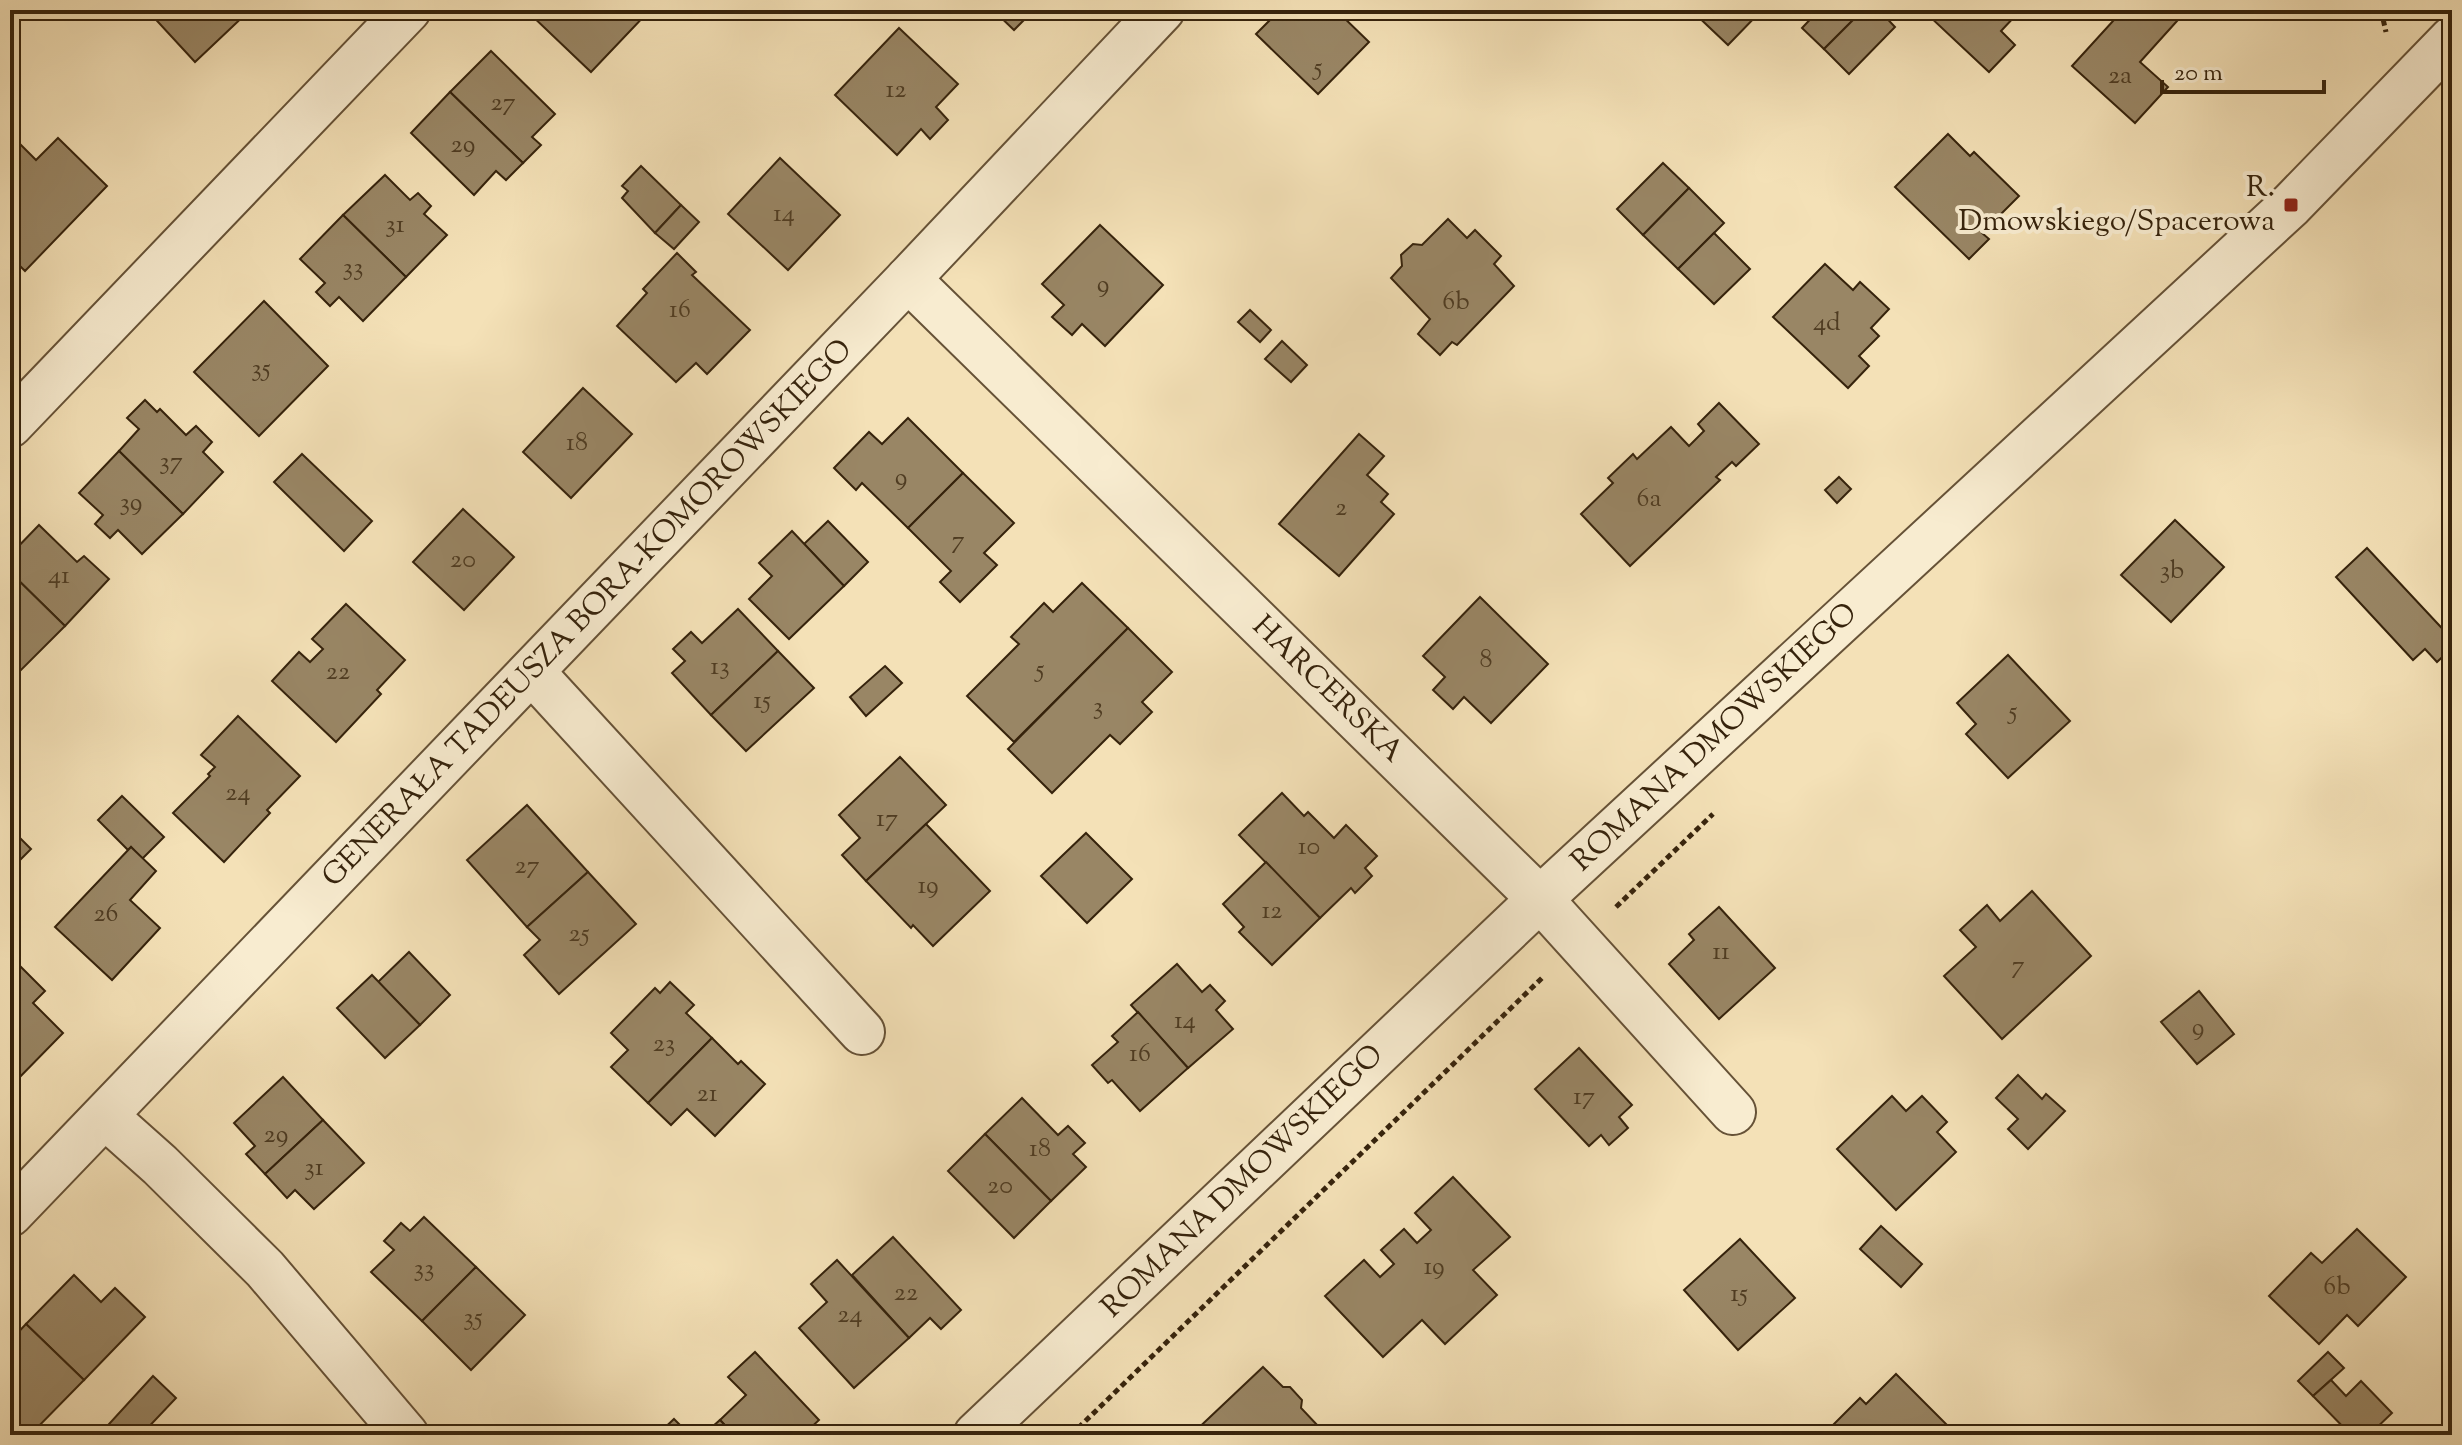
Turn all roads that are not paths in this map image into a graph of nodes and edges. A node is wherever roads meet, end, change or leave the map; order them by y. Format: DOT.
graph roads {
  1 [pos="408,10"];
  2 [pos="1162,10"];
  3 [pos="2452,39"];
  4 [pos="908,279"];
  5 [pos="10,425"];
  6 [pos="532,672"];
  7 [pos="1540,899"];
  8 [pos="862,1032"];
  9 [pos="1733,1112"];
  10 [pos="105,1116"];
  11 [pos="10,1214"];
  12 [pos="406,1435"];
  13 [pos="976,1435"];
  1 -- 5 [label="street"];
  2 -- 4 [label="street, GENERAŁA TADEUSZA BORA-KOMOROWSKIEGO"];
  3 -- 7 [label="street, ROMANA DMOWSKIEGO"];
  4 -- 6 [label="street, GENERAŁA TADEUSZA BORA-KOMOROWSKIEGO"];
  4 -- 7 [label="street, HARCERSKA"];
  6 -- 8 [label="street"];
  6 -- 10 [label="street, GENERAŁA TADEUSZA BORA-KOMOROWSKIEGO"];
  7 -- 9 [label="street, HARCERSKA"];
  7 -- 13 [label="street, ROMANA DMOWSKIEGO"];
  10 -- 11 [label="street, GENERAŁA TADEUSZA BORA-KOMOROWSKIEGO"];
  10 -- 12 [label="street"];
}
